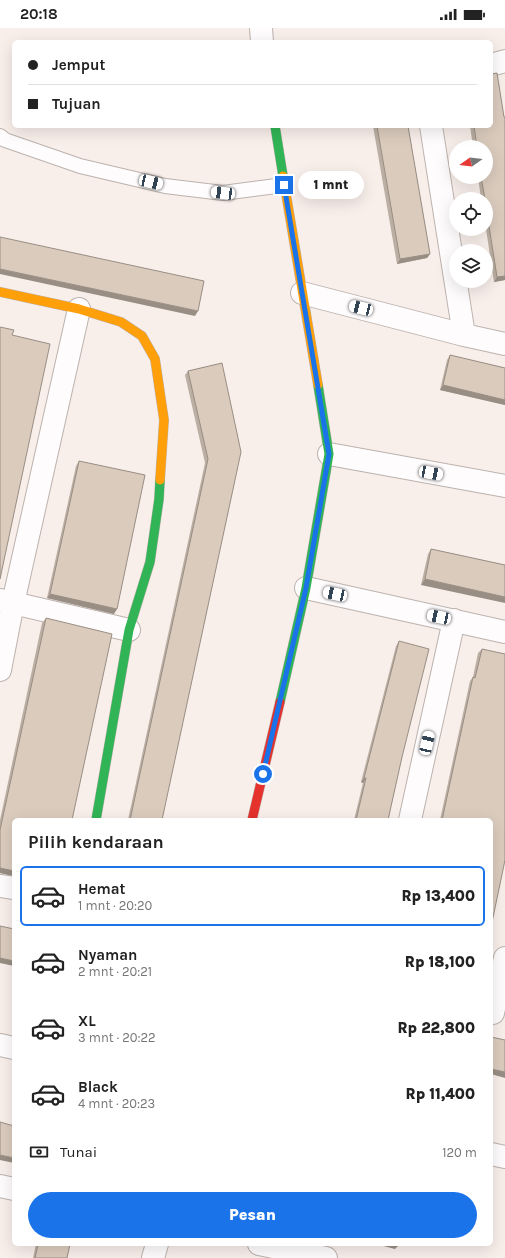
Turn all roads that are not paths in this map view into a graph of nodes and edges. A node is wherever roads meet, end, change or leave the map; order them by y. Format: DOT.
graph roads {
  1 [pos="261,28"];
  2 [pos="262,40"];
  3 [pos="505,61"];
  4 [pos="493,64"];
  5 [pos="275,128"];
  6 [pos="432,128"];
  7 [pos="0,136"];
  8 [pos="284,185"];
  9 [pos="0,292"];
  10 [pos="302,293"];
  11 [pos="79,309"];
  12 [pos="464,335"];
  13 [pos="505,344"];
  14 [pos="329,454"];
  15 [pos="505,486"];
  16 [pos="306,588"];
  17 [pos="7,602"];
  18 [pos="454,620"];
  19 [pos="129,630"];
  20 [pos="505,632"];
  21 [pos="0,670"];
  22 [pos="96,818"];
  23 [pos="252,818"];
  24 [pos="410,818"];
  25 [pos="0,886"];
  26 [pos="12,888"];
  27 [pos="505,958"];
  28 [pos="496,1014"];
  29 [pos="0,1045"];
  30 [pos="12,1048"];
  31 [pos="493,1154"];
  32 [pos="505,1157"];
  33 [pos="156,1246"];
  34 [pos="268,1246"];
  35 [pos="315,1257"];
  36 [pos="153,1258"];
  1 -- 2 [label="street"];
  3 -- 4 [label="street"];
  5 -- 8 [label="street"];
  6 -- 12 [label="street"];
  7 -- 8 [label="lane"];
  8 -- 10 [label="street"];
  9 -- 11 [label="street"];
  10 -- 12 [label="street"];
  10 -- 14 [label="street"];
  11 -- 17 [label="street"];
  11 -- 19 [label="street"];
  12 -- 13 [label="street"];
  14 -- 15 [label="street"];
  14 -- 16 [label="street"];
  16 -- 18 [label="street"];
  16 -- 23 [label="street"];
  17 -- 19 [label="street"];
  17 -- 21 [label="street"];
  18 -- 20 [label="street"];
  18 -- 24 [label="street"];
  19 -- 22 [label="street"];
  25 -- 26 [label="street"];
  27 -- 28 [label="street"];
  29 -- 30 [label="street"];
  31 -- 32 [label="street"];
  33 -- 36 [label="street"];
  34 -- 35 [label="street"];
}
